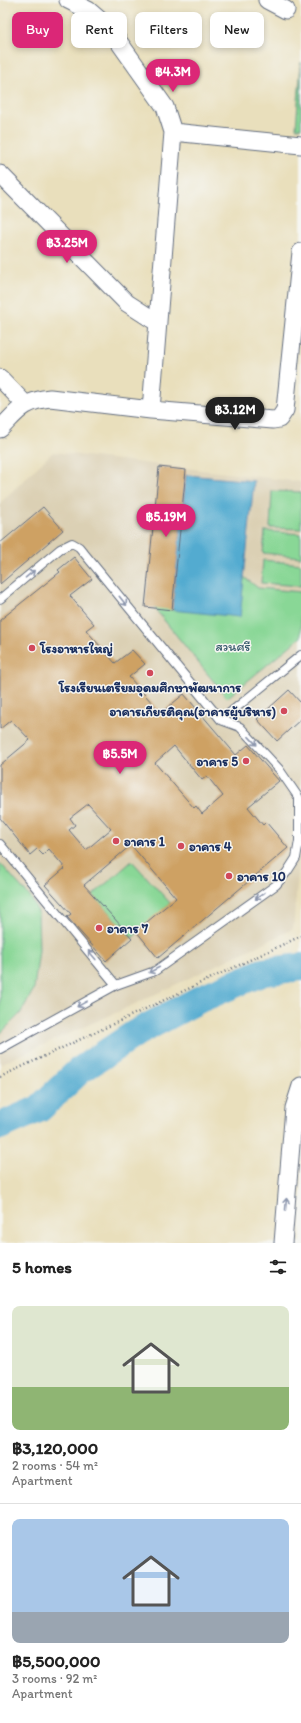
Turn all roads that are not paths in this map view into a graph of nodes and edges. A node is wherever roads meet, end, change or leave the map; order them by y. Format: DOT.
graph roads {
  1 [pos="68,0"];
  2 [pos="268,0"];
  3 [pos="286,10"];
  4 [pos="173,132"];
  5 [pos="301,145"];
  6 [pos="0,174"];
  7 [pos="301,252"];
  8 [pos="158,323"];
  9 [pos="0,378"];
  10 [pos="25,404"];
  11 [pos="151,410"];
  12 [pos="0,429"];
  13 [pos="0,599"];
  14 [pos="301,655"];
  15 [pos="221,720"];
  16 [pos="300,799"];
  17 [pos="0,844"];
  18 [pos="116,985"];
  19 [pos="0,1049"];
  20 [pos="301,1086"];
  21 [pos="298,1109"];
  22 [pos="283,1243"];
  1 -- 4 [label="street"];
  2 -- 3 [label="street"];
  4 -- 5 [label="street"];
  4 -- 8 [label="street"];
  6 -- 8 [label="street"];
  7 -- 11 [label="street"];
  8 -- 11 [label="street"];
  9 -- 10 [label="street"];
  10 -- 11 [label="street"];
  10 -- 12 [label="street"];
  13 -- 15 [label="lane, one-way"];
  14 -- 15 [label="lane"];
  15 -- 16 [label="lane, one-way"];
  16 -- 18 [label="lane, one-way"];
  18 -- 17 [label="lane, one-way"];
  18 -- 19 [label="lane, one-way"];
  20 -- 21 [label="street"];
  22 -- 21 [label="street, one-way"];
}
